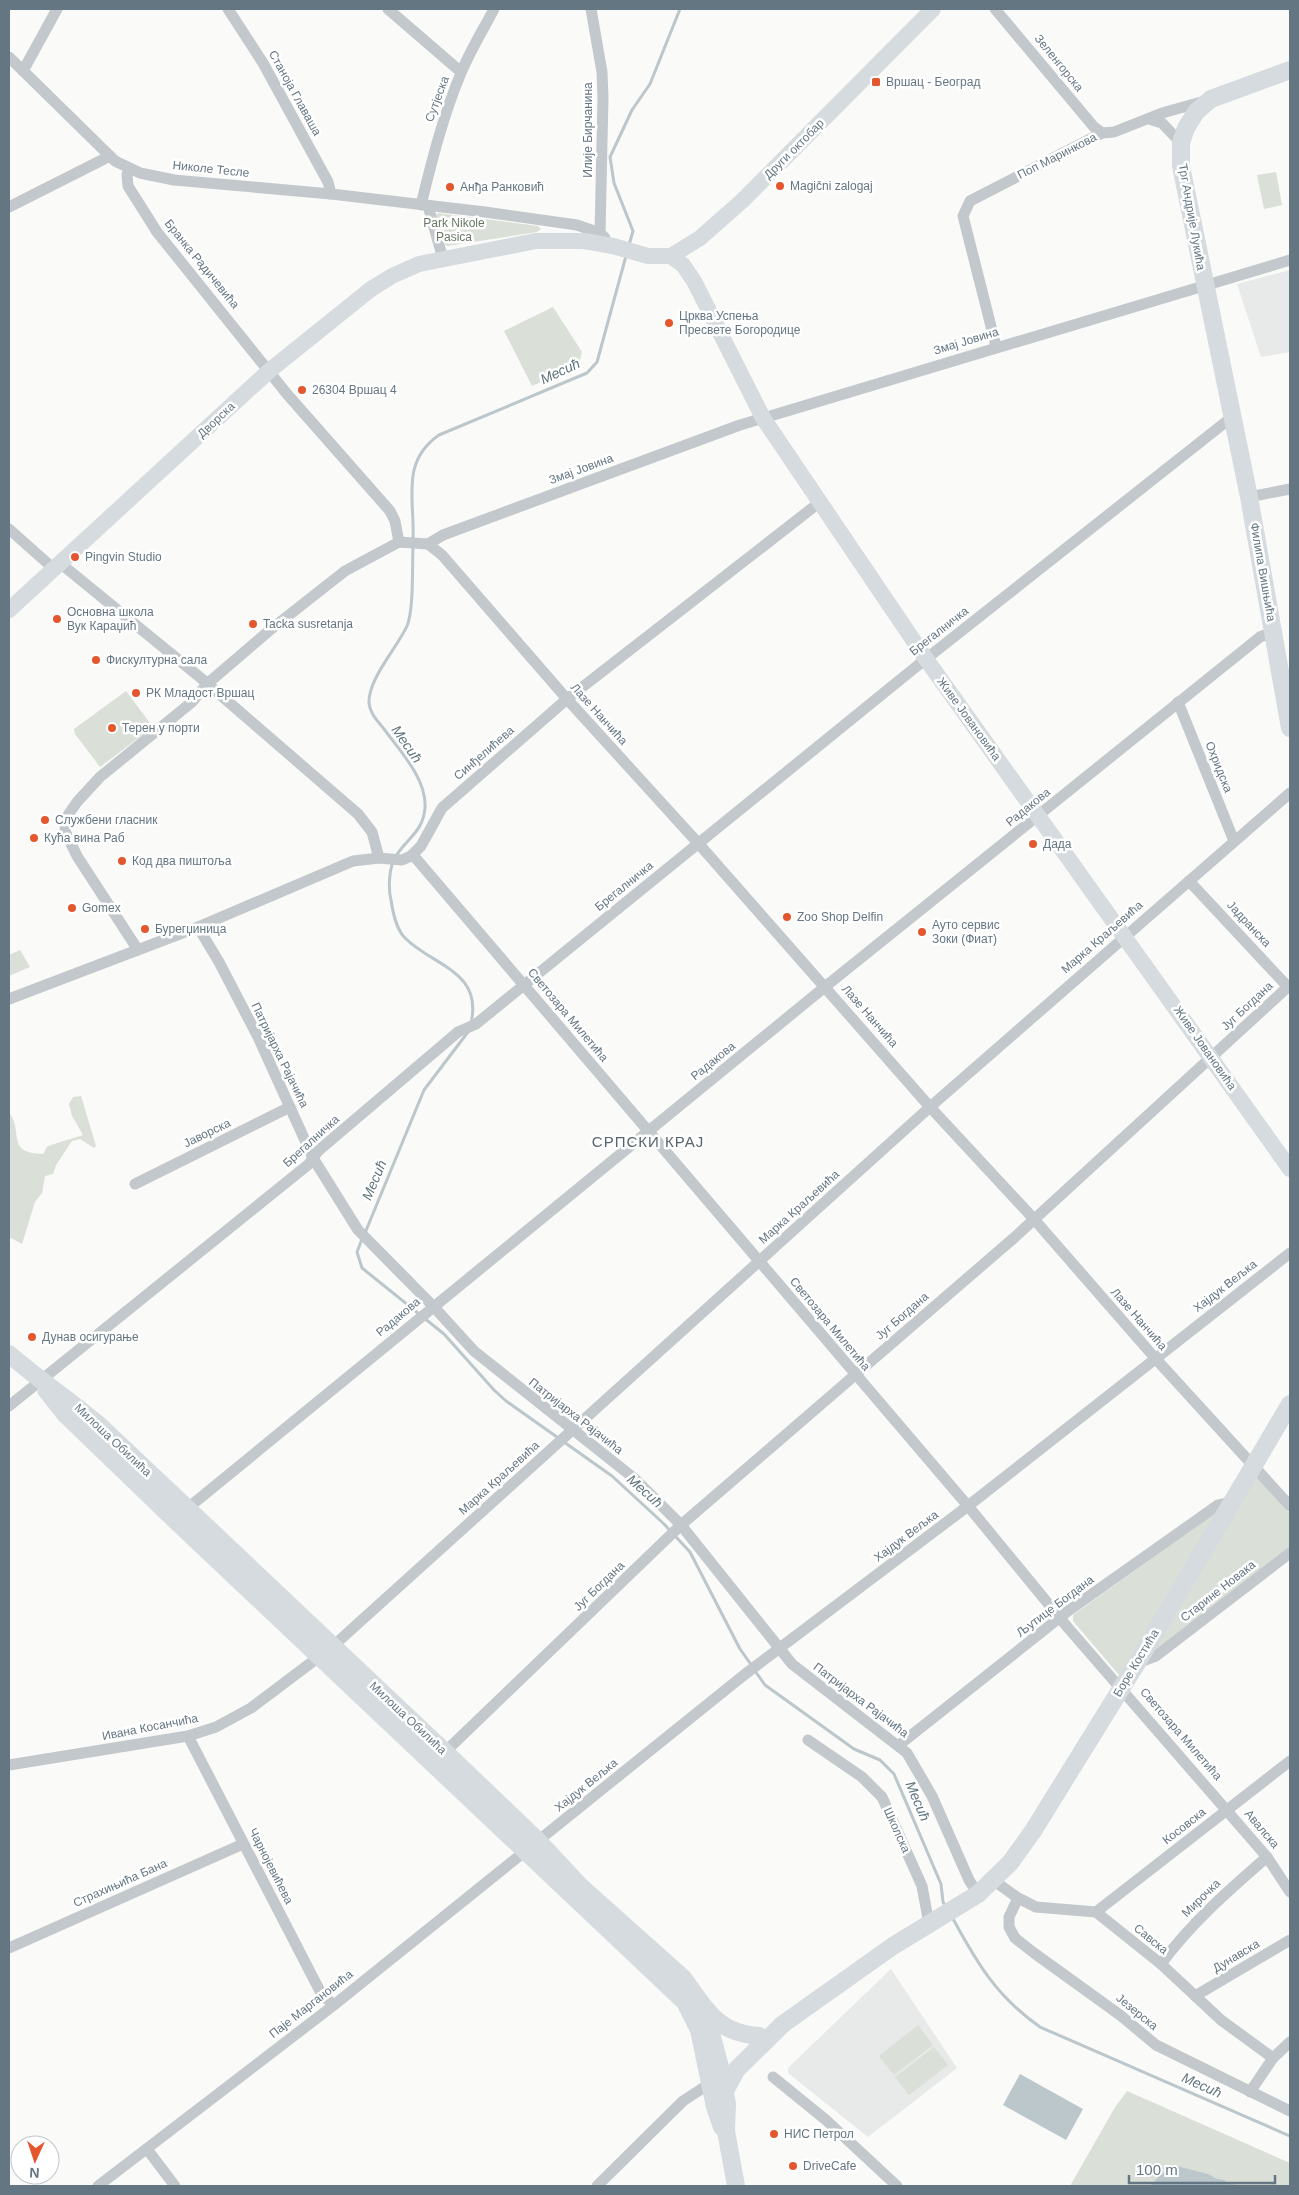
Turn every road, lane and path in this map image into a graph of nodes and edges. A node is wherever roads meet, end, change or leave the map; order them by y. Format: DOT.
graph roads {
  1 [pos="57,9"];
  2 [pos="228,9"];
  3 [pos="388,9"];
  4 [pos="494,9"];
  5 [pos="591,9"];
  6 [pos="933,9"];
  7 [pos="995,9"];
  8 [pos="9,56"];
  9 [pos="1290,70"];
  10 [pos="23,71"];
  11 [pos="461,72"];
  12 [pos="1211,99"];
  13 [pos="1150,118"];
  14 [pos="1102,133"];
  15 [pos="1182,143"];
  16 [pos="110,156"];
  17 [pos="128,168"];
  18 [pos="331,194"];
  19 [pos="424,205"];
  20 [pos="9,206"];
  21 [pos="545,220"];
  22 [pos="600,233"];
  23 [pos="557,240"];
  24 [pos="617,247"];
  25 [pos="671,256"];
  26 [pos="443,259"];
  27 [pos="1290,260"];
  28 [pos="1204,286"];
  29 [pos="996,346"];
  30 [pos="269,371"];
  31 [pos="1232,416"];
  32 [pos="763,418"];
  33 [pos="1290,489"];
  34 [pos="1249,497"];
  35 [pos="820,502"];
  36 [pos="9,529"];
  37 [pos="402,542"];
  38 [pos="425,543"];
  39 [pos="57,566"];
  40 [pos="9,610"];
  41 [pos="1273,632"];
  42 [pos="926,659"];
  43 [pos="207,684"];
  44 [pos="567,699"];
  45 [pos="1178,702"];
  46 [pos="1290,728"];
  47 [pos="1290,793"];
  48 [pos="1039,816"];
  49 [pos="1234,841"];
  50 [pos="698,843"];
  51 [pos="407,857"];
  52 [pos="382,858"];
  53 [pos="1189,881"];
  54 [pos="198,927"];
  55 [pos="1125,935"];
  56 [pos="138,950"];
  57 [pos="525,985"];
  58 [pos="826,986"];
  59 [pos="1289,986"];
  60 [pos="9,999"];
  61 [pos="1212,1058"];
  62 [pos="290,1107"];
  63 [pos="930,1107"];
  64 [pos="649,1132"];
  65 [pos="313,1158"];
  66 [pos="1290,1169"];
  67 [pos="135,1184"];
  68 [pos="1034,1218"];
  69 [pos="1290,1253"];
  70 [pos="760,1262"];
  71 [pos="429,1309"];
  72 [pos="9,1354"];
  73 [pos="1155,1358"];
  74 [pos="855,1375"];
  75 [pos="40,1381"];
  76 [pos="1290,1404"];
  77 [pos="9,1406"];
  78 [pos="568,1433"];
  79 [pos="1254,1466"];
  80 [pos="1234,1501"];
  81 [pos="968,1506"];
  82 [pos="1290,1506"];
  83 [pos="181,1514"];
  84 [pos="679,1527"];
  85 [pos="1290,1553"];
  86 [pos="1060,1618"];
  87 [pos="778,1650"];
  88 [pos="326,1652"];
  89 [pos="1137,1663"];
  90 [pos="1122,1687"];
  91 [pos="188,1736"];
  92 [pos="808,1740"];
  93 [pos="899,1746"];
  94 [pos="445,1752"];
  95 [pos="1290,1761"];
  96 [pos="9,1765"];
  97 [pos="1227,1810"];
  98 [pos="243,1844"];
  99 [pos="532,1846"];
  100 [pos="1268,1857"];
  101 [pos="993,1880"];
  102 [pos="1290,1892"];
  103 [pos="978,1894"];
  104 [pos="1018,1898"];
  105 [pos="1096,1912"];
  106 [pos="933,1921"];
  107 [pos="1290,1940"];
  108 [pos="9,1948"];
  109 [pos="1160,1964"];
  110 [pos="1195,1996"];
  111 [pos="334,2005"];
  112 [pos="704,2007"];
  113 [pos="783,2024"];
  114 [pos="759,2036"];
  115 [pos="1290,2042"];
  116 [pos="1274,2058"];
  117 [pos="774,2076"];
  118 [pos="719,2079"];
  119 [pos="1250,2092"];
  120 [pos="1290,2111"];
  121 [pos="148,2149"];
  122 [pos="98,2186"];
  123 [pos="175,2186"];
  124 [pos="597,2186"];
  125 [pos="736,2186"];
  126 [pos="897,2186"];
  1 -- 10 [label="street"];
  2 -- 18 [label="street, Станоја Главаша"];
  3 -- 11 [label="street"];
  4 -- 11 [label="street, Сутјеска"];
  5 -- 22 [label="street, Илије Бирчанина"];
  6 -- 25 [label="main road, Други октобар"];
  7 -- 14 [label="street, Зеленгорска"];
  8 -- 10 [label="street"];
  9 -- 12 [label="main road, Поп Маринкова"];
  10 -- 16 [label="street"];
  11 -- 19 [label="street, Сутјеска"];
  12 -- 13 [label="street, Поп Маринкова"];
  12 -- 15 [label="main road, Трг Андрије Лукића"];
  13 -- 14 [label="street, Поп Маринкова"];
  13 -- 15 [label="street"];
  14 -- 29 [label="street, Поп Маринкова"];
  15 -- 28 [label="main road, Трг Андрије Лукића"];
  16 -- 17 [label="street, Николе Тесле"];
  16 -- 20 [label="street"];
  17 -- 18 [label="street, Николе Тесле"];
  17 -- 30 [label="street, Бранка Радичевића"];
  18 -- 19 [label="street, Николе Тесле"];
  19 -- 21 [label="street, Николе Тесле"];
  19 -- 26 [label="street"];
  21 -- 22 [label="street, Николе Тесле"];
  21 -- 23 [label="street"];
  22 -- 24 [label="street"];
  23 -- 24 [label="main road, Дворска"];
  23 -- 26 [label="main road, Дворска"];
  24 -- 25 [label="main road, Дворска"];
  25 -- 32 [label="main road, Живе Јовановића"];
  26 -- 30 [label="main road, Дворска"];
  27 -- 28 [label="street, Трг Андрије Лукића"];
  28 -- 29 [label="street, Змај Јовина"];
  28 -- 31 [label="main road, Трг Андрије Лукића"];
  29 -- 32 [label="street, Змај Јовина"];
  30 -- 37 [label="street"];
  30 -- 39 [label="main road, Дворска"];
  31 -- 34 [label="main road, Филипа Вишњића"];
  31 -- 42 [label="street, Брегалничка"];
  32 -- 35 [label="main road, Живе Јовановића"];
  32 -- 38 [label="street, Змај Јовина"];
  33 -- 34 [label="street"];
  34 -- 41 [label="main road, Филипа Вишњића"];
  35 -- 42 [label="main road, Живе Јовановића"];
  35 -- 44 [label="street, Синђелићева"];
  36 -- 39 [label="street"];
  37 -- 38 [label="street, Змај Јовина"];
  37 -- 43 [label="street, Змај Јовина"];
  38 -- 44 [label="street, Лазе Нанчића"];
  39 -- 40 [label="main road, Дворска"];
  39 -- 43 [label="street"];
  41 -- 45 [label="street, Радакова"];
  41 -- 46 [label="main road, Филипа Вишњића"];
  42 -- 48 [label="main road, Живе Јовановића"];
  42 -- 50 [label="street, Брегалничка"];
  43 -- 52 [label="street"];
  43 -- 56 [label="street, Змај Јовина"];
  44 -- 50 [label="street, Лазе Нанчића"];
  44 -- 51 [label="street, Синђелићева"];
  45 -- 48 [label="street, Радакова"];
  45 -- 49 [label="street, Охридска"];
  47 -- 49 [label="street, Марка Краљевића"];
  48 -- 55 [label="main road, Живе Јовановића"];
  48 -- 58 [label="street, Радакова"];
  49 -- 53 [label="street, Марка Краљевића"];
  50 -- 57 [label="street, Брегалничка"];
  50 -- 58 [label="street, Лазе Нанчића"];
  51 -- 52 [label="street"];
  51 -- 57 [label="street, Светозара Милетића"];
  52 -- 54 [label="street"];
  53 -- 55 [label="street, Марка Краљевића"];
  53 -- 59 [label="street, Јадранска"];
  54 -- 56 [label="street"];
  54 -- 62 [label="street, Патријарха Рајачића"];
  55 -- 61 [label="main road, Живе Јовановића"];
  55 -- 63 [label="street, Марка Краљевића"];
  56 -- 60 [label="street"];
  57 -- 64 [label="street, Светозара Милетића"];
  57 -- 65 [label="street, Брегалничка"];
  58 -- 63 [label="street, Лазе Нанчића"];
  58 -- 64 [label="street, Радакова"];
  59 -- 61 [label="street, Југ Богдана"];
  61 -- 66 [label="main road, Живе Јовановића"];
  61 -- 68 [label="street, Југ Богдана"];
  62 -- 65 [label="street, Патријарха Рајачића"];
  62 -- 67 [label="street, Јаворска"];
  63 -- 68 [label="street, Лазе Нанчића"];
  63 -- 70 [label="street, Марка Краљевића"];
  64 -- 70 [label="street, Светозара Милетића"];
  64 -- 71 [label="street, Радакова"];
  65 -- 71 [label="street, Патријарха Рајачића"];
  65 -- 75 [label="street, Брегалничка"];
  68 -- 73 [label="street, Лазе Нанчића"];
  68 -- 74 [label="street, Југ Богдана"];
  69 -- 73 [label="street, Хајдук Вељка"];
  70 -- 74 [label="street, Светозара Милетића"];
  70 -- 78 [label="street, Марка Краљевића"];
  71 -- 78 [label="street, Патријарха Рајачића"];
  71 -- 83 [label="street, Радакова"];
  72 -- 75 [label="main road, Милоша Обилића"];
  73 -- 79 [label="street, Лазе Нанчића"];
  73 -- 81 [label="street, Хајдук Вељка"];
  74 -- 81 [label="street, Светозара Милетића"];
  74 -- 84 [label="street, Југ Богдана"];
  75 -- 77 [label="street, Брегалничка"];
  75 -- 83 [label="main road, Милоша Обилића"];
  76 -- 79 [label="main road, Боре Костића"];
  78 -- 84 [label="street, Патријарха Рајачића"];
  78 -- 88 [label="street, Марка Краљевића"];
  79 -- 80 [label="main road, Боре Костића"];
  79 -- 82 [label="street, Лазе Нанчића"];
  80 -- 86 [label="street, Љутице Богдана"];
  80 -- 89 [label="main road, Боре Костића"];
  81 -- 86 [label="street, Светозара Милетића"];
  81 -- 87 [label="street, Хајдук Вељка"];
  83 -- 88 [label="main road, Милоша Обилића"];
  84 -- 87 [label="street, Патријарха Рајачића"];
  84 -- 94 [label="street, Југ Богдана"];
  85 -- 89 [label="street, Старине Новака"];
  86 -- 90 [label="street, Светозара Милетића"];
  86 -- 93 [label="street, Љутице Богдана"];
  87 -- 93 [label="street, Патријарха Рајачића"];
  87 -- 99 [label="street, Хајдук Вељка"];
  88 -- 91 [label="street, Ивана Косанчића"];
  88 -- 94 [label="main road, Милоша Обилића"];
  88 -- 99 [label="main road, Милоша Обилића"];
  89 -- 90 [label="main road, Боре Костића"];
  90 -- 97 [label="street, Светозара Милетића"];
  90 -- 101 [label="main road, Боре Костића"];
  91 -- 96 [label="street, Ивана Косанчића"];
  91 -- 98 [label="street, Чарнојевићева"];
  92 -- 106 [label="street, Школска"];
  93 -- 103 [label="street, Патријарха Рајачића"];
  94 -- 99 [label="main road, Милоша Обилића"];
  95 -- 97 [label="street, Косовска"];
  97 -- 100 [label="street, Авалска"];
  97 -- 105 [label="street, Косовска"];
  98 -- 108 [label="street, Страхињића Бана"];
  98 -- 111 [label="street, Чарнојевићева"];
  99 -- 111 [label="street, Паје Маргановића"];
  99 -- 112 [label="main road, Милоша Обилића"];
  99 -- 118 [label="main road, Милоша Обилића"];
  100 -- 102 [label="street, Авалска"];
  100 -- 109 [label="street, Мирочка"];
  101 -- 103 [label="main road, Боре Костића"];
  101 -- 104 [label="street"];
  103 -- 106 [label="main road, Боре Костића"];
  104 -- 105 [label="street"];
  104 -- 119 [label="street, Језерска"];
  105 -- 109 [label="street, Савска"];
  106 -- 113 [label="main road"];
  107 -- 110 [label="street, Дунавска"];
  109 -- 110 [label="street, Савска"];
  110 -- 116 [label="street, Савска"];
  111 -- 121 [label="street, Паје Маргановића"];
  112 -- 114 [label="main road"];
  112 -- 118 [label="main road, Милоша Обилића"];
  113 -- 114 [label="main road"];
  113 -- 118 [label="main road"];
  114 -- 118 [label="main road"];
  115 -- 116 [label="street"];
  116 -- 119 [label="street"];
  117 -- 126 [label="street"];
  118 -- 124 [label="street"];
  118 -- 125 [label="main road"];
  119 -- 120 [label="street, Језерска"];
  121 -- 122 [label="street, Паје Маргановића"];
  121 -- 123 [label="street"];
}
